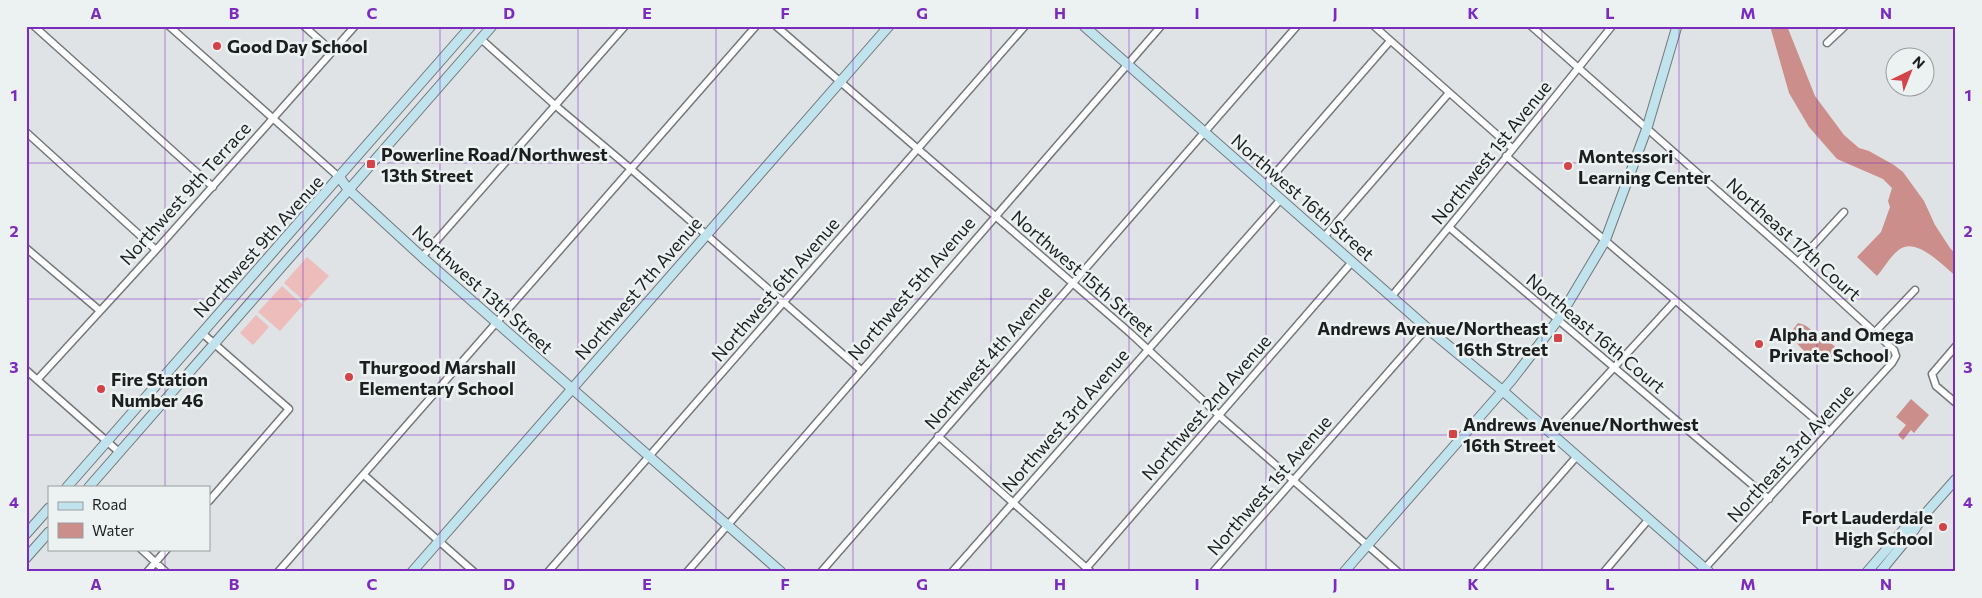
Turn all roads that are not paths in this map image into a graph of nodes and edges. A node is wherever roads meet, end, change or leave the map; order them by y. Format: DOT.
graph roads {
  1 [pos="34,26"];
  2 [pos="169,26"];
  3 [pos="304,26"];
  4 [pos="355,26"];
  5 [pos="471,26"];
  6 [pos="492,26"];
  7 [pos="624,26"];
  8 [pos="756,26"];
  9 [pos="776,26"];
  10 [pos="889,26"];
  11 [pos="1025,26"];
  12 [pos="1084,26"];
  13 [pos="1161,26"];
  14 [pos="1297,26"];
  15 [pos="1374,26"];
  16 [pos="1531,26"];
  17 [pos="1612,26"];
  18 [pos="1677,26"];
  19 [pos="1845,26"];
  20 [pos="481,39"];
  21 [pos="1390,40"];
  22 [pos="1827,43"];
  23 [pos="332,52"];
  24 [pos="1126,65"];
  25 [pos="1578,68"];
  26 [pos="841,82"];
  27 [pos="1449,93"];
  28 [pos="556,106"];
  29 [pos="272,118"];
  30 [pos="1647,128"];
  31 [pos="26,132"];
  32 [pos="1205,132"];
  33 [pos="1512,148"];
  34 [pos="917,150"];
  35 [pos="1506,156"];
  36 [pos="631,169"];
  37 [pos="340,178"];
  38 [pos="1265,185"];
  39 [pos="213,187"];
  40 [pos="348,189"];
  41 [pos="1281,199"];
  42 [pos="1844,212"];
  43 [pos="994,216"];
  44 [pos="1450,228"];
  45 [pos="707,235"];
  46 [pos="1324,237"];
  47 [pos="1605,241"];
  48 [pos="26,248"];
  49 [pos="156,250"];
  50 [pos="422,257"];
  51 [pos="1352,262"];
  52 [pos="1798,262"];
  53 [pos="1073,284"];
  54 [pos="1915,290"];
  55 [pos="1392,296"];
  56 [pos="1675,301"];
  57 [pos="783,302"];
  58 [pos="99,310"];
  59 [pos="1558,320"];
  60 [pos="496,323"];
  61 [pos="1427,328"];
  62 [pos="1876,332"];
  63 [pos="202,333"];
  64 [pos="214,343"];
  65 [pos="1956,346"];
  66 [pos="1147,349"];
  67 [pos="1896,356"];
  68 [pos="1614,367"];
  69 [pos="26,370"];
  70 [pos="861,370"];
  71 [pos="37,380"];
  72 [pos="572,389"];
  73 [pos="1503,391"];
  74 [pos="1956,403"];
  75 [pos="1220,415"];
  76 [pos="1830,432"];
  77 [pos="1553,434"];
  78 [pos="938,436"];
  79 [pos="107,441"];
  80 [pos="119,452"];
  81 [pos="1577,456"];
  82 [pos="649,457"];
  83 [pos="364,474"];
  84 [pos="1956,479"];
  85 [pos="1293,480"];
  86 [pos="68,486"];
  87 [pos="90,486"];
  88 [pos="210,500"];
  89 [pos="1769,500"];
  90 [pos="1012,502"];
  91 [pos="48,509"];
  92 [pos="1925,514"];
  93 [pos="1648,520"];
  94 [pos="727,526"];
  95 [pos="48,533"];
  96 [pos="26,534"];
  97 [pos="438,541"];
  98 [pos="1367,545"];
  99 [pos="142,550"];
  100 [pos="166,550"];
  101 [pos="26,558"];
  102 [pos="156,562"];
  103 [pos="1087,570"];
  104 [pos="1707,570"];
  105 [pos="147,572"];
  106 [pos="166,572"];
  107 [pos="278,572"];
  108 [pos="412,572"];
  109 [pos="474,572"];
  110 [pos="548,572"];
  111 [pos="687,572"];
  112 [pos="781,572"];
  113 [pos="821,572"];
  114 [pos="952,572"];
  115 [pos="1214,572"];
  116 [pos="1344,572"];
  117 [pos="1398,572"];
  118 [pos="1476,572"];
  119 [pos="1604,572"];
  120 [pos="1867,572"];
  121 [pos="1880,572"];
  1 -- 39 [label="street"];
  2 -- 29 [label="street, Northwest 13th Street"];
  3 -- 23 [label="street"];
  4 -- 23 [label="street, Northwest 9th Terrace"];
  5 -- 37 [label="main road, Northwest 9th Avenue"];
  6 -- 20 [label="main road, Northwest 9th Avenue"];
  7 -- 28 [label="street"];
  8 -- 36 [label="street"];
  9 -- 26 [label="street, Northwest 15th Street"];
  10 -- 26 [label="main road, Northwest 7th Avenue"];
  11 -- 34 [label="street, Northwest 6th Avenue"];
  12 -- 24 [label="main road, Northwest 16th Street"];
  13 -- 24 [label="street, Northwest 5th Avenue"];
  14 -- 32 [label="street, Northwest 4th Avenue"];
  15 -- 21 [label="street"];
  16 -- 25 [label="street, Northeast 17th Court"];
  17 -- 25 [label="street, Northwest 1st Avenue"];
  18 -- 30 [label="main road"];
  19 -- 22 [label="street"];
  20 -- 28 [label="street"];
  20 -- 40 [label="main road, Northwest 9th Avenue"];
  21 -- 27 [label="street"];
  21 -- 38 [label="street"];
  23 -- 29 [label="street, Northwest 9th Terrace"];
  24 -- 32 [label="main road, Northwest 16th Street"];
  24 -- 43 [label="street, Northwest 5th Avenue"];
  25 -- 30 [label="street, Northeast 17th Court"];
  25 -- 33 [label="street, Northwest 1st Avenue"];
  26 -- 34 [label="street, Northwest 15th Street"];
  26 -- 45 [label="main road, Northwest 7th Avenue"];
  27 -- 33 [label="street"];
  27 -- 46 [label="street"];
  28 -- 36 [label="street"];
  28 -- 50 [label="street"];
  29 -- 37 [label="street, Northwest 13th Street"];
  29 -- 39 [label="street, Northwest 9th Terrace"];
  30 -- 47 [label="main road"];
  30 -- 52 [label="street, Northeast 17th Court"];
  31 -- 49 [label="street"];
  32 -- 38 [label="main road, Northwest 16th Street"];
  32 -- 53 [label="street, Northwest 4th Avenue"];
  33 -- 35 [label="street, Northwest 1st Avenue"];
  34 -- 43 [label="street, Northwest 15th Street"];
  34 -- 57 [label="street, Northwest 6th Avenue"];
  35 -- 44 [label="street, Northwest 1st Avenue"];
  35 -- 47 [label="street"];
  36 -- 45 [label="street"];
  36 -- 60 [label="street"];
  37 -- 40 [label="main road, Northwest 13th Street"];
  37 -- 63 [label="main road, Northwest 9th Avenue"];
  38 -- 41 [label="main road, Northwest 16th Street"];
  39 -- 49 [label="street, Northwest 9th Terrace"];
  40 -- 50 [label="main road, Northwest 13th Street"];
  40 -- 64 [label="main road, Northwest 9th Avenue"];
  41 -- 46 [label="main road, Northwest 16th Street"];
  41 -- 66 [label="street, Northwest 3rd Avenue"];
  42 -- 52 [label="street"];
  43 -- 53 [label="street, Northwest 15th Street"];
  43 -- 70 [label="street, Northwest 5th Avenue"];
  44 -- 55 [label="street, Northwest 1st Avenue"];
  44 -- 59 [label="street, Northeast 16th Court"];
  45 -- 57 [label="street"];
  45 -- 72 [label="main road, Northwest 7th Avenue"];
  46 -- 51 [label="main road, Northwest 16th Street"];
  47 -- 56 [label="street"];
  47 -- 59 [label="main road"];
  48 -- 58 [label="street"];
  49 -- 58 [label="street, Northwest 9th Terrace"];
  50 -- 60 [label="main road, Northwest 13th Street"];
  51 -- 55 [label="main road, Northwest 16th Street"];
  51 -- 75 [label="street, Northwest 2nd Avenue"];
  52 -- 62 [label="street, Northeast 17th Court"];
  53 -- 66 [label="street, Northwest 15th Street"];
  53 -- 78 [label="street, Northwest 4th Avenue"];
  54 -- 62 [label="street"];
  55 -- 61 [label="main road, Northwest 16th Street"];
  56 -- 68 [label="street"];
  56 -- 76 [label="street"];
  57 -- 70 [label="street"];
  57 -- 82 [label="street, Northwest 6th Avenue"];
  58 -- 71 [label="street, Northwest 9th Terrace"];
  59 -- 68 [label="street, Northeast 16th Court"];
  59 -- 73 [label="main road"];
  60 -- 72 [label="main road, Northwest 13th Street"];
  60 -- 83 [label="street"];
  61 -- 73 [label="main road, Northwest 16th Street"];
  61 -- 85 [label="street, Northwest 1st Avenue"];
  62 -- 67 [label="street, Northeast 17th Court"];
  63 -- 64 [label="street"];
  63 -- 79 [label="main road, Northwest 9th Avenue"];
  64 -- 80 [label="main road, Northwest 9th Avenue"];
  64 -- 88 [label="street"];
  65 -- 74 [label="street"];
  66 -- 75 [label="street, Northwest 15th Street"];
  66 -- 90 [label="street, Northwest 3rd Avenue"];
  67 -- 76 [label="street, Northeast 3rd Avenue"];
  68 -- 77 [label="street"];
  68 -- 89 [label="street, Northeast 16th Court"];
  69 -- 71 [label="street"];
  70 -- 94 [label="street, Northwest 5th Avenue"];
  71 -- 79 [label="street"];
  72 -- 82 [label="main road, Northwest 13th Street"];
  72 -- 97 [label="main road, Northwest 7th Avenue"];
  73 -- 77 [label="main road, Northwest 16th Street"];
  73 -- 98 [label="main road"];
  75 -- 85 [label="street, Northwest 15th Street"];
  75 -- 103 [label="street, Northwest 2nd Avenue"];
  76 -- 89 [label="street, Northeast 3rd Avenue"];
  77 -- 81 [label="main road, Northwest 16th Street"];
  78 -- 90 [label="street"];
  78 -- 113 [label="street, Northwest 4th Avenue"];
  79 -- 80 [label="street"];
  79 -- 86 [label="main road, Northwest 9th Avenue"];
  80 -- 87 [label="main road, Northwest 9th Avenue"];
  81 -- 93 [label="main road, Northwest 16th Street"];
  81 -- 118 [label="street"];
  82 -- 94 [label="main road, Northwest 13th Street"];
  82 -- 110 [label="street, Northwest 6th Avenue"];
  83 -- 97 [label="street"];
  83 -- 107 [label="street"];
  84 -- 92 [label="main road"];
  85 -- 98 [label="street, Northwest 15th Street"];
  85 -- 115 [label="street, Northwest 1st Avenue"];
  89 -- 104 [label="street, Northeast 3rd Avenue"];
  90 -- 103 [label="street"];
  90 -- 114 [label="street, Northwest 3rd Avenue"];
  91 -- 96 [label="main road"];
  92 -- 120 [label="main road"];
  92 -- 121 [label="main road"];
  93 -- 104 [label="main road, Northwest 16th Street"];
  93 -- 119 [label="street"];
  94 -- 111 [label="street, Northwest 5th Avenue"];
  94 -- 112 [label="main road, Northwest 13th Street"];
  95 -- 101 [label="main road"];
  97 -- 108 [label="main road, Northwest 7th Avenue"];
  97 -- 109 [label="street"];
  98 -- 116 [label="main road"];
  98 -- 117 [label="street, Northwest 15th Street"];
  99 -- 102 [label="street"];
  100 -- 102 [label="street"];
  102 -- 105 [label="street"];
  102 -- 106 [label="street"];
}
